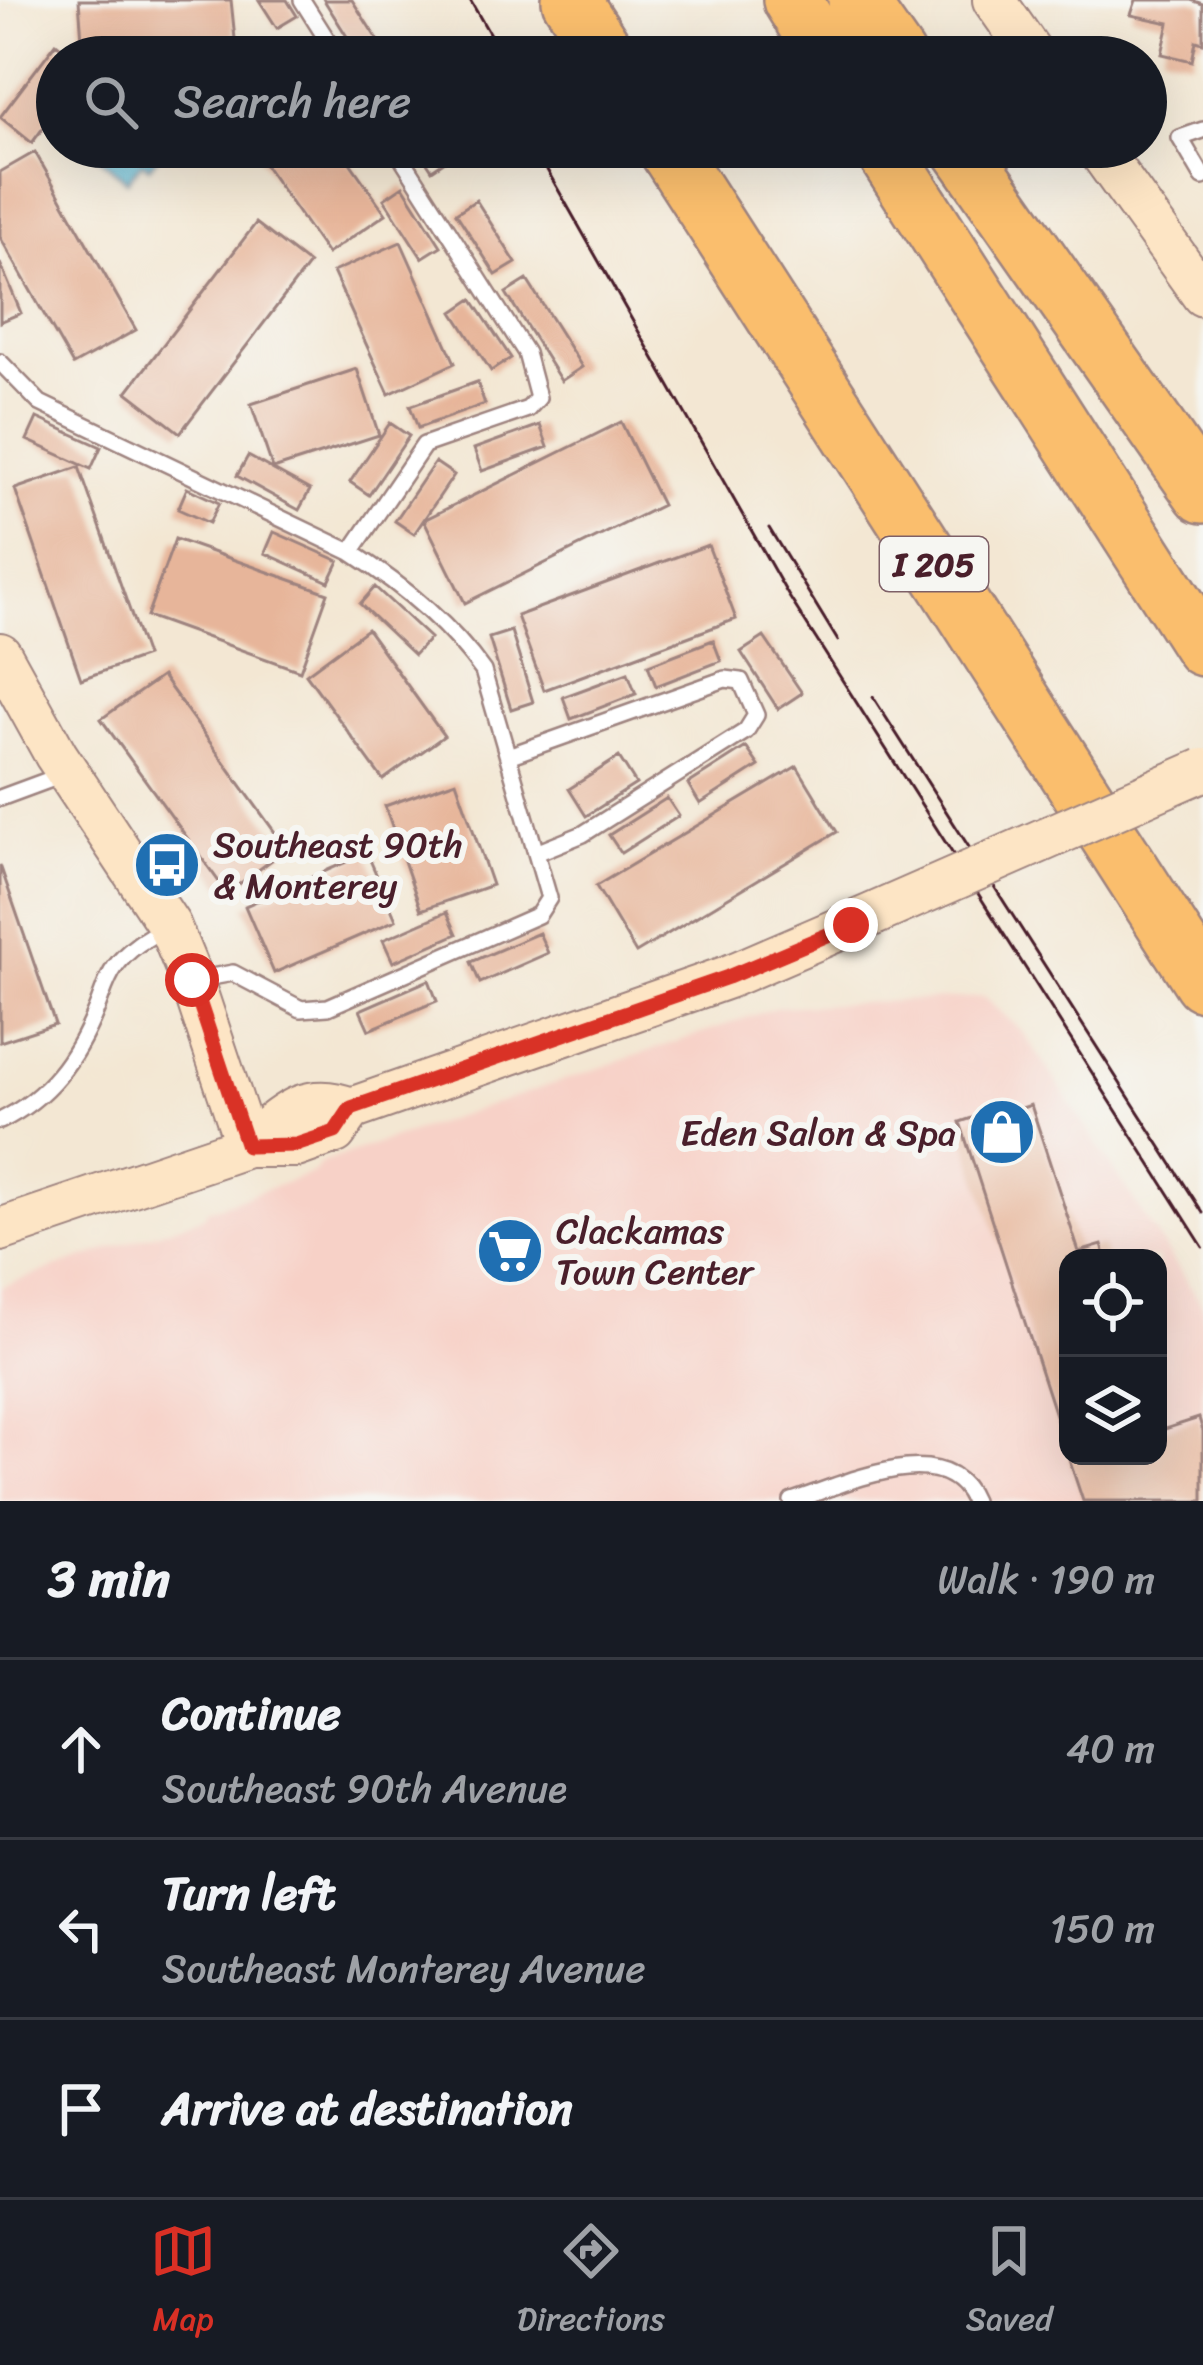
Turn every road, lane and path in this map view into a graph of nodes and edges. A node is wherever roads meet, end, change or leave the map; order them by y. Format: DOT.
graph roads {
  1 [pos="302,0"];
  2 [pos="571,0"];
  3 [pos="792,0"];
  4 [pos="857,0"];
  5 [pos="994,0"];
  6 [pos="325,36"];
  7 [pos="594,36"];
  8 [pos="814,36"];
  9 [pos="882,36"];
  10 [pos="1019,36"];
  11 [pos="1203,130"];
  12 [pos="408,168"];
  13 [pos="680,168"];
  14 [pos="895,168"];
  15 [pos="975,168"];
  16 [pos="1111,168"];
  17 [pos="1203,178"];
  18 [pos="1203,295"];
  19 [pos="0,362"];
  20 [pos="1203,494"];
  21 [pos="351,552"];
  22 [pos="1203,647"];
  23 [pos="0,654"];
  24 [pos="508,756"];
  25 [pos="1203,770"];
  26 [pos="67,773"];
  27 [pos="0,798"];
  28 [pos="536,853"];
  29 [pos="169,926"];
  30 [pos="192,980"];
  31 [pos="1203,982"];
  32 [pos="0,1121"];
  33 [pos="247,1146"];
  34 [pos="0,1229"];
  35 [pos="792,1501"];
  36 [pos="973,1501"];
  1 -- 6 [label="lane"];
  2 -- 7 [label="highway"];
  3 -- 8 [label="highway"];
  4 -- 9 [label="highway"];
  5 -- 10 [label="main road"];
  11 -- 17 [label="lane"];
  12 -- 21 [label="lane"];
  13 -- 31 [label="highway, I 205"];
  14 -- 22 [label="highway"];
  15 -- 20 [label="highway"];
  16 -- 18 [label="main road"];
  19 -- 21 [label="lane"];
  21 -- 24 [label="lane"];
  23 -- 26 [label="main road"];
  24 -- 28 [label="lane"];
  24 -- 28 [label="lane"];
  25 -- 33 [label="main road, bridge"];
  26 -- 27 [label="lane"];
  26 -- 29 [label="main road"];
  28 -- 30 [label="lane"];
  29 -- 30 [label="main road"];
  29 -- 32 [label="lane"];
  30 -- 33 [label="main road"];
  33 -- 34 [label="main road"];
  35 -- 36 [label="lane"];
}
